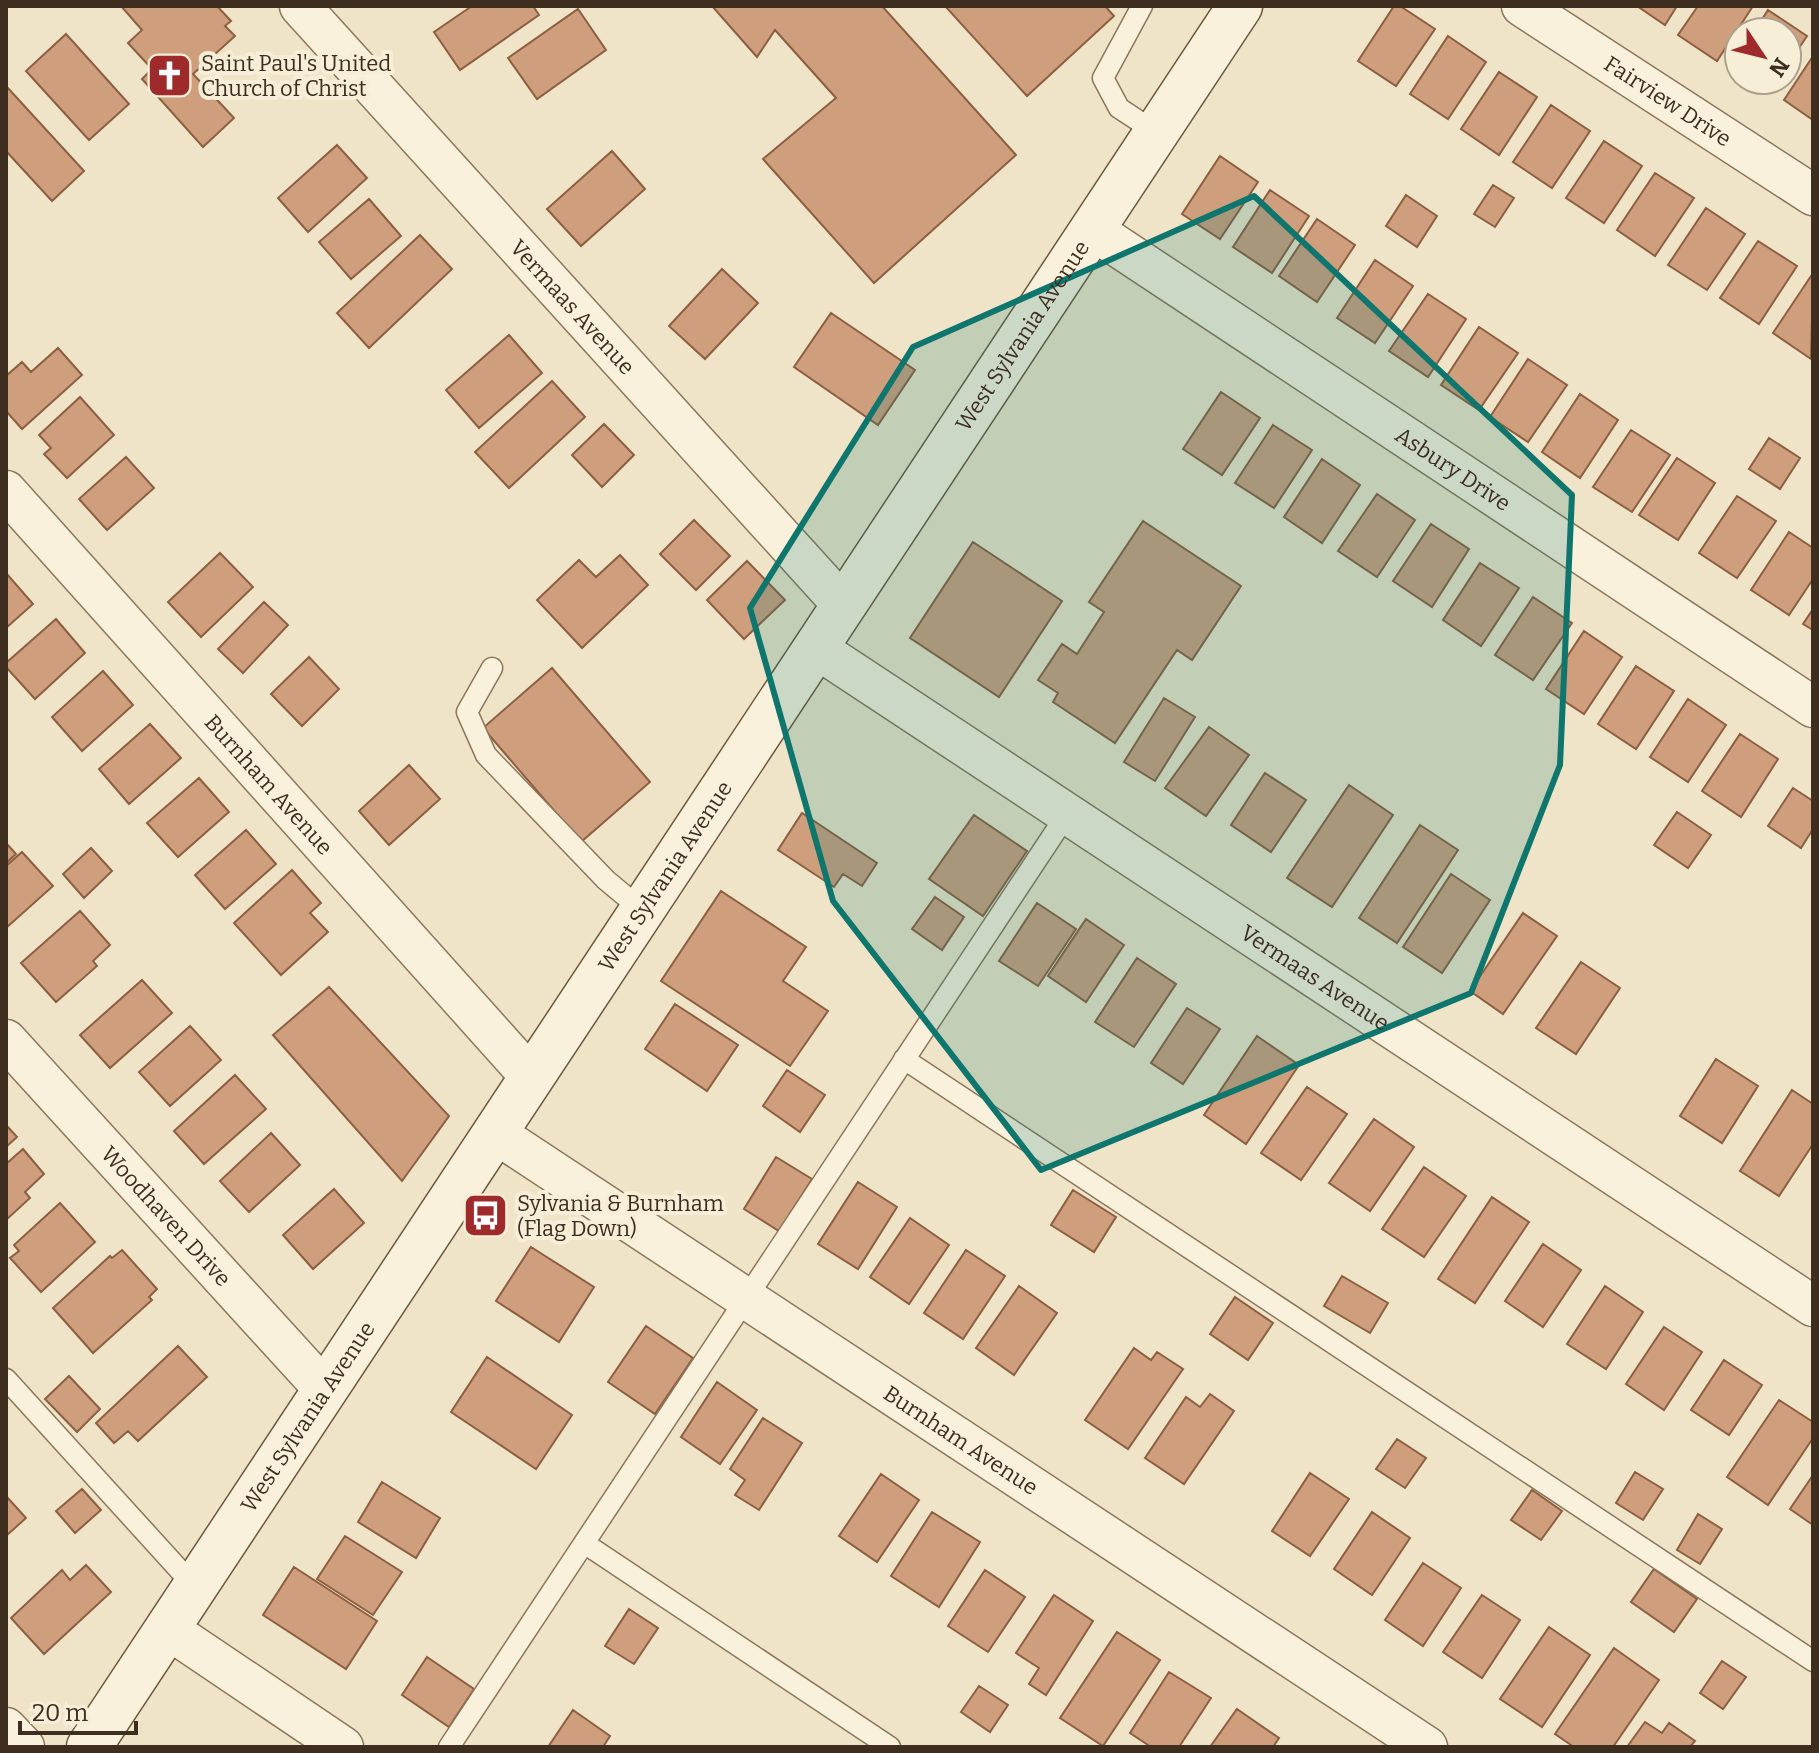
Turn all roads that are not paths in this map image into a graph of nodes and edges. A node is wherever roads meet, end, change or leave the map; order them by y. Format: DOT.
graph roads {
  1 [pos="300,6"];
  2 [pos="1142,6"];
  3 [pos="1240,6"];
  4 [pos="1522,6"];
  5 [pos="1157,133"];
  6 [pos="1813,195"];
  7 [pos="1093,230"];
  8 [pos="6,491"];
  9 [pos="844,606"];
  10 [pos="816,648"];
  11 [pos="492,668"];
  12 [pos="1813,707"];
  13 [pos="1067,814"];
  14 [pos="642,910"];
  15 [pos="6,1040"];
  16 [pos="904,1059"];
  17 [pos="532,1078"];
  18 [pos="495,1133"];
  19 [pos="746,1299"];
  20 [pos="1813,1306"];
  21 [pos="6,1379"];
  22 [pos="326,1391"];
  23 [pos="584,1543"];
  24 [pos="195,1587"];
  25 [pos="168,1629"];
  26 [pos="1813,1661"];
  27 [pos="6,1728"];
  28 [pos="24,1747"];
  29 [pos="89,1747"];
  30 [pos="343,1747"];
  31 [pos="449,1747"];
  32 [pos="890,1747"];
  33 [pos="1427,1747"];
  1 -- 9 [label="street, Vermaas Avenue"];
  2 -- 5 [label="lane"];
  3 -- 5 [label="main road, West Sylvania Avenue"];
  4 -- 6 [label="street, Fairview Drive"];
  5 -- 7 [label="main road, West Sylvania Avenue"];
  7 -- 9 [label="main road, West Sylvania Avenue"];
  7 -- 12 [label="street, Asbury Drive"];
  8 -- 17 [label="street, Burnham Avenue"];
  9 -- 10 [label="main road, West Sylvania Avenue"];
  10 -- 13 [label="street, Vermaas Avenue"];
  10 -- 14 [label="main road, West Sylvania Avenue"];
  11 -- 14 [label="lane"];
  13 -- 16 [label="lane"];
  13 -- 20 [label="street, Vermaas Avenue"];
  14 -- 17 [label="main road, West Sylvania Avenue"];
  15 -- 22 [label="street, Woodhaven Drive"];
  16 -- 19 [label="lane"];
  16 -- 26 [label="lane"];
  17 -- 18 [label="main road, West Sylvania Avenue"];
  18 -- 19 [label="street, Burnham Avenue"];
  18 -- 22 [label="main road, West Sylvania Avenue"];
  19 -- 23 [label="lane"];
  19 -- 33 [label="street, Burnham Avenue"];
  21 -- 24 [label="lane"];
  22 -- 24 [label="main road, West Sylvania Avenue"];
  23 -- 31 [label="lane"];
  23 -- 32 [label="lane"];
  24 -- 25 [label="main road, West Sylvania Avenue"];
  25 -- 29 [label="main road, West Sylvania Avenue"];
  25 -- 30 [label="street"];
  27 -- 28 [label="street"];
}
